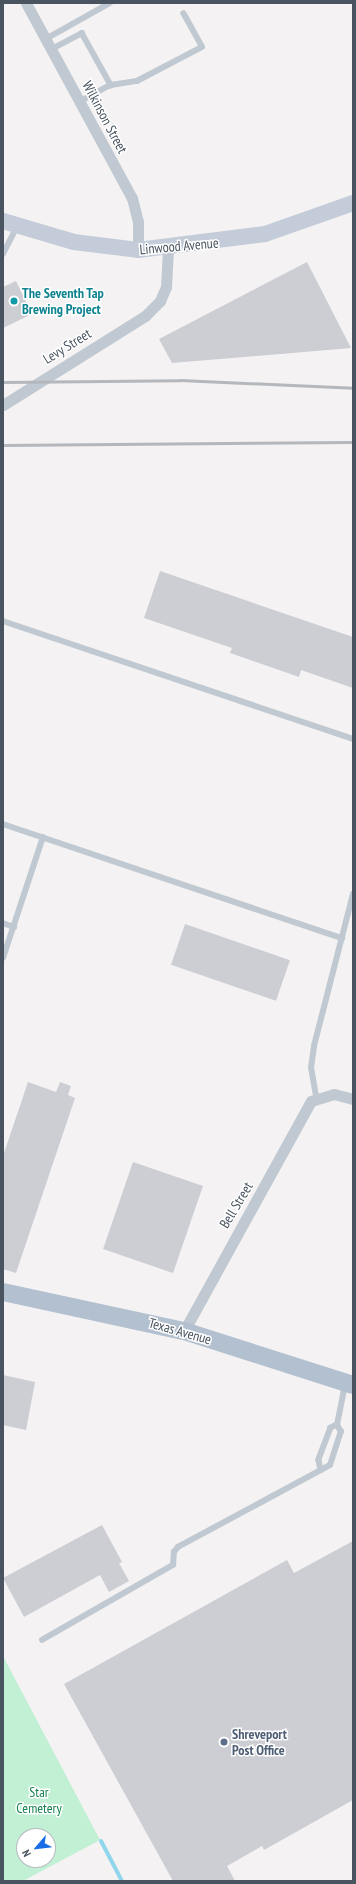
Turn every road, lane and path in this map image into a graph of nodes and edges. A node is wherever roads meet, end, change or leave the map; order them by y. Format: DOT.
graph roads {
  1 [pos="26,3"];
  2 [pos="110,3"];
  3 [pos="184,14"];
  4 [pos="46,39"];
  5 [pos="52,49"];
  6 [pos="111,85"];
  7 [pos="80,102"];
  8 [pos="353,203"];
  9 [pos="10,223"];
  10 [pos="168,248"];
  11 [pos="138,250"];
  12 [pos="3,254"];
  13 [pos="3,404"];
  14 [pos="3,621"];
  15 [pos="353,739"];
  16 [pos="3,824"];
  17 [pos="43,837"];
  18 [pos="353,894"];
  19 [pos="3,923"];
  20 [pos="14,926"];
  21 [pos="342,938"];
  22 [pos="3,958"];
  23 [pos="316,1096"];
  24 [pos="353,1099"];
  25 [pos="3,1292"];
  26 [pos="184,1331"];
  27 [pos="349,1384"];
  28 [pos="337,1425"];
  29 [pos="321,1470"];
  30 [pos="42,1640"];
  1 -- 4 [label="street, Wilkinson Street"];
  2 -- 4 [label="lane"];
  3 -- 6 [label="lane"];
  4 -- 5 [label="street, Wilkinson Street"];
  5 -- 6 [label="lane"];
  5 -- 7 [label="street, Wilkinson Street"];
  6 -- 7 [label="lane"];
  7 -- 11 [label="street, Wilkinson Street"];
  8 -- 10 [label="main road, Linwood Avenue"];
  9 -- 11 [label="main road, Linwood Avenue"];
  9 -- 12 [label="lane"];
  10 -- 11 [label="main road, Linwood Avenue"];
  10 -- 13 [label="street, Levy Street"];
  14 -- 15 [label="lane"];
  16 -- 17 [label="lane"];
  17 -- 20 [label="lane"];
  17 -- 21 [label="lane"];
  18 -- 21 [label="lane"];
  19 -- 20 [label="lane"];
  20 -- 22 [label="lane"];
  21 -- 23 [label="lane"];
  23 -- 24 [label="street"];
  23 -- 26 [label="street, Bell Street"];
  25 -- 26 [label="main road, Texas Avenue"];
  26 -- 27 [label="main road, Texas Avenue"];
  27 -- 28 [label="lane"];
  28 -- 29 [label="lane"];
  28 -- 29 [label="lane"];
  29 -- 30 [label="lane"];
}
